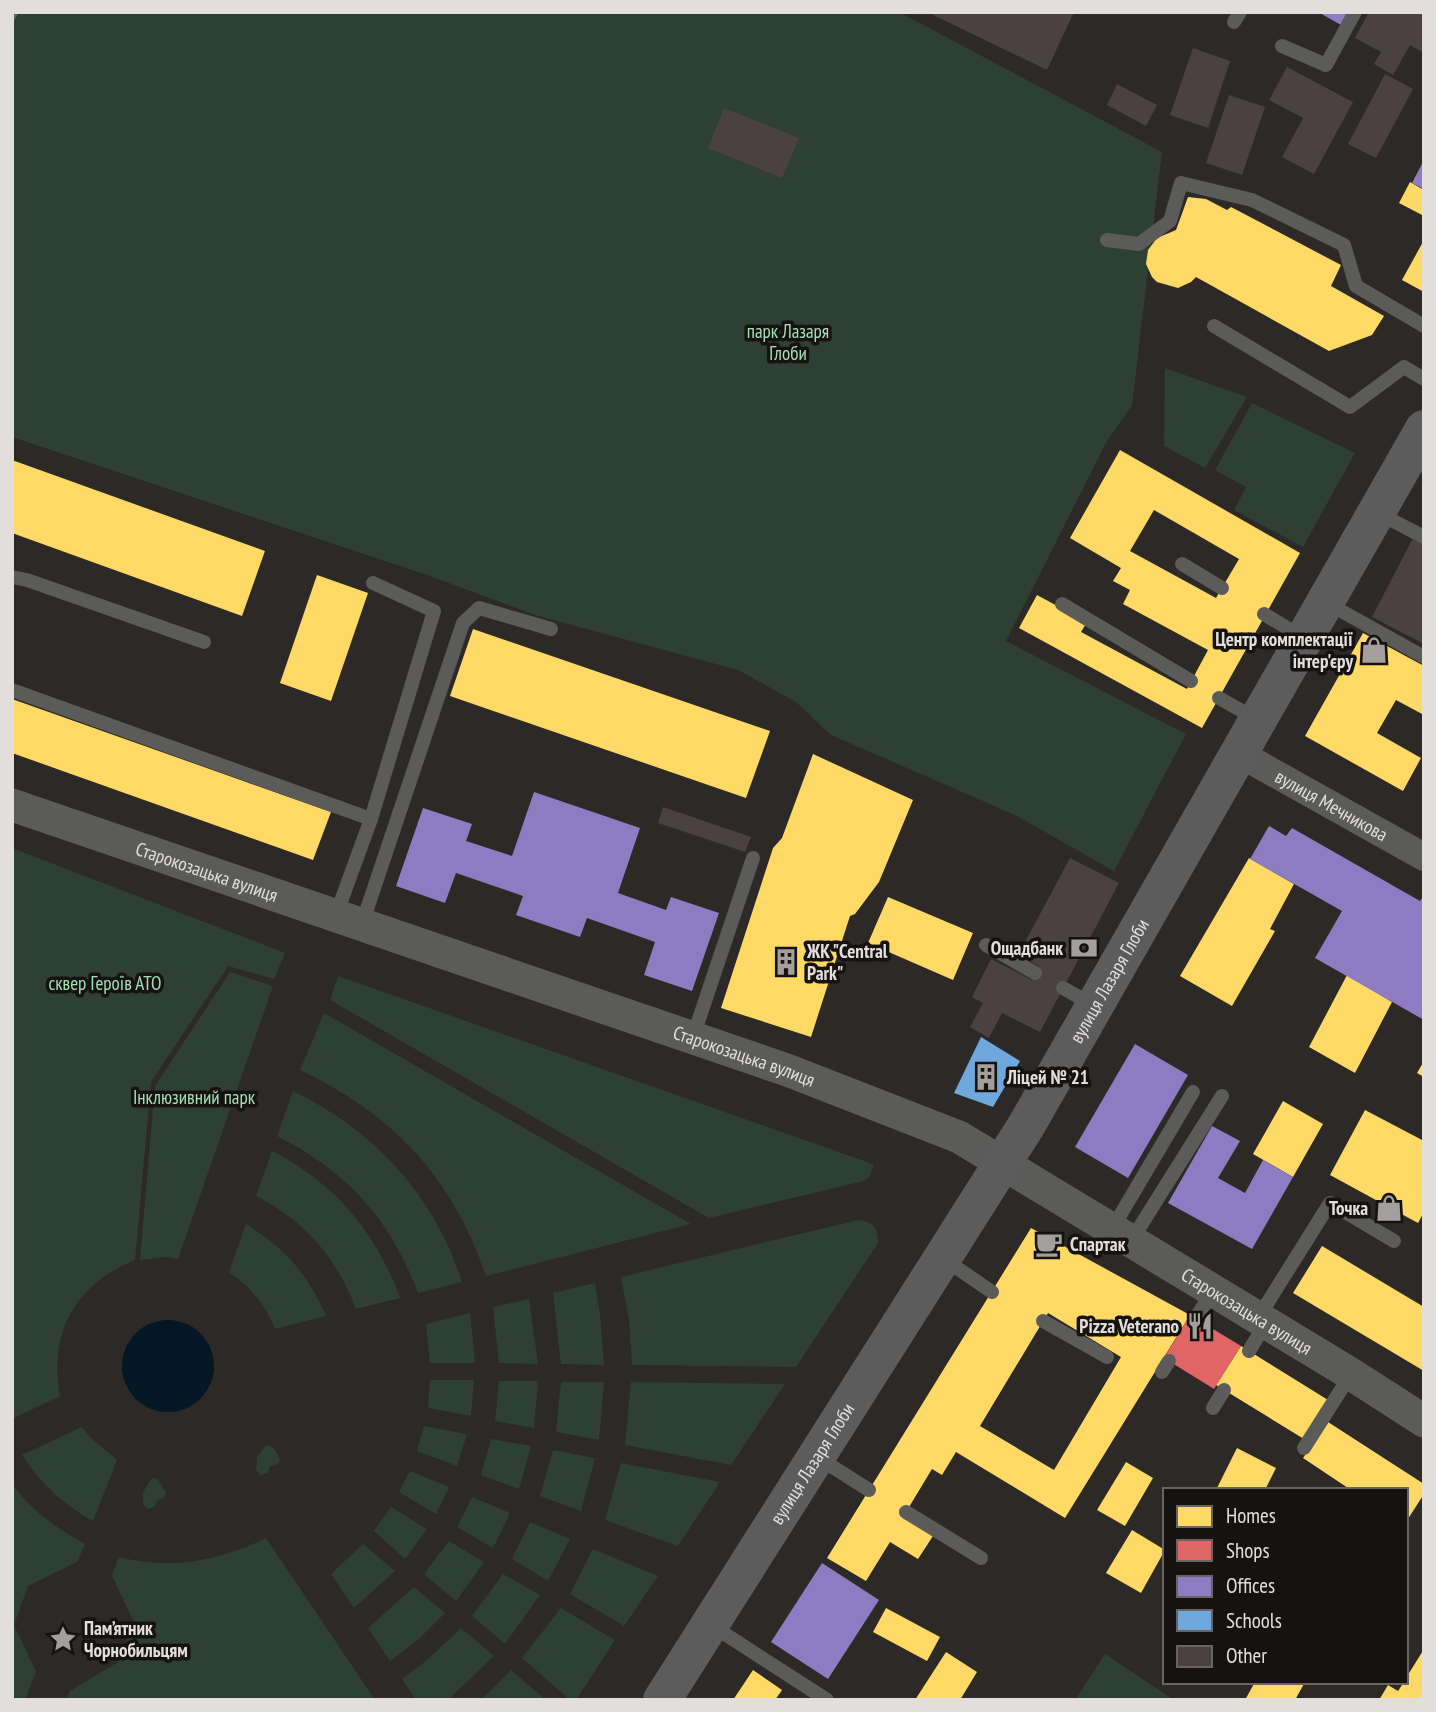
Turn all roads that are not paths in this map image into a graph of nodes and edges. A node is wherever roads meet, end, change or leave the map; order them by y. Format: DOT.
graph roads {
  1 [pos="1355,12"];
  2 [pos="1282,46"];
  3 [pos="1107,240"];
  4 [pos="1424,326"];
  5 [pos="1214,327"];
  6 [pos="1424,379"];
  7 [pos="1424,429"];
  8 [pos="1377,512"];
  9 [pos="1424,537"];
  10 [pos="1182,564"];
  11 [pos="12,577"];
  12 [pos="373,583"];
  13 [pos="1222,588"];
  14 [pos="1326,603"];
  15 [pos="1062,604"];
  16 [pos="1265,614"];
  17 [pos="551,629"];
  18 [pos="1305,639"];
  19 [pos="204,642"];
  20 [pos="1424,657"];
  21 [pos="1191,681"];
  22 [pos="12,690"];
  23 [pos="1219,698"];
  24 [pos="1259,721"];
  25 [pos="1240,754"];
  26 [pos="12,805"];
  27 [pos="371,820"];
  28 [pos="1424,857"];
  29 [pos="753,858"];
  30 [pos="349,920"];
  31 [pos="986,946"];
  32 [pos="1035,973"];
  33 [pos="693,1037"];
  34 [pos="1193,1092"];
  35 [pos="1222,1096"];
  36 [pos="1003,1163"];
  37 [pos="1121,1235"];
  38 [pos="1394,1241"];
  39 [pos="943,1258"];
  40 [pos="1213,1291"];
  41 [pos="992,1292"];
  42 [pos="1195,1319"];
  43 [pos="1262,1320"];
  44 [pos="1043,1321"];
  45 [pos="1249,1351"];
  46 [pos="1107,1357"];
  47 [pos="1351,1374"];
  48 [pos="1224,1390"];
  49 [pos="1213,1408"];
  50 [pos="1424,1421"];
  51 [pos="1304,1448"];
  52 [pos="817,1456"];
  53 [pos="869,1490"];
  54 [pos="906,1512"];
  55 [pos="981,1558"];
  56 [pos="710,1624"];
  57 [pos="662,1700"];
  58 [pos="827,1700"];
  1 -- 2 [label="lane"];
  3 -- 4 [label="lane"];
  5 -- 6 [label="lane"];
  7 -- 8 [label="main road, вулиця Лазаря Глоби"];
  8 -- 9 [label="lane"];
  8 -- 14 [label="main road, вулиця Лазаря Глоби"];
  10 -- 13 [label="lane"];
  11 -- 19 [label="lane"];
  12 -- 27 [label="lane"];
  14 -- 18 [label="main road, вулиця Лазаря Глоби"];
  14 -- 20 [label="lane"];
  15 -- 21 [label="lane"];
  16 -- 18 [label="lane"];
  17 -- 30 [label="lane"];
  18 -- 24 [label="main road, вулиця Лазаря Глоби"];
  22 -- 27 [label="lane"];
  23 -- 24 [label="lane"];
  24 -- 25 [label="main road, вулиця Лазаря Глоби"];
  25 -- 28 [label="street, вулиця Мечникова"];
  25 -- 36 [label="main road, вулиця Лазаря Глоби"];
  26 -- 30 [label="street, Старокозацька вулиця"];
  27 -- 30 [label="lane"];
  29 -- 33 [label="lane"];
  30 -- 33 [label="street, Старокозацька вулиця"];
  31 -- 32 [label="lane"];
  33 -- 36 [label="street, Старокозацька вулиця"];
  34 -- 37 [label="lane"];
  35 -- 37 [label="lane"];
  36 -- 37 [label="street, Старокозацька вулиця"];
  36 -- 39 [label="main road, вулиця Лазаря Глоби"];
  37 -- 40 [label="street, Старокозацька вулиця"];
  38 -- 43 [label="lane"];
  39 -- 41 [label="lane"];
  39 -- 52 [label="main road, вулиця Лазаря Глоби"];
  40 -- 42 [label="lane"];
  40 -- 43 [label="street, Старокозацька вулиця"];
  43 -- 45 [label="lane"];
  43 -- 47 [label="street, Старокозацька вулиця"];
  44 -- 46 [label="lane"];
  47 -- 50 [label="street, Старокозацька вулиця"];
  47 -- 51 [label="lane"];
  48 -- 49 [label="lane"];
  52 -- 53 [label="lane"];
  52 -- 56 [label="main road, вулиця Лазаря Глоби"];
  54 -- 55 [label="lane"];
  56 -- 57 [label="main road, вулиця Лазаря Глоби"];
  56 -- 58 [label="lane"];
}
